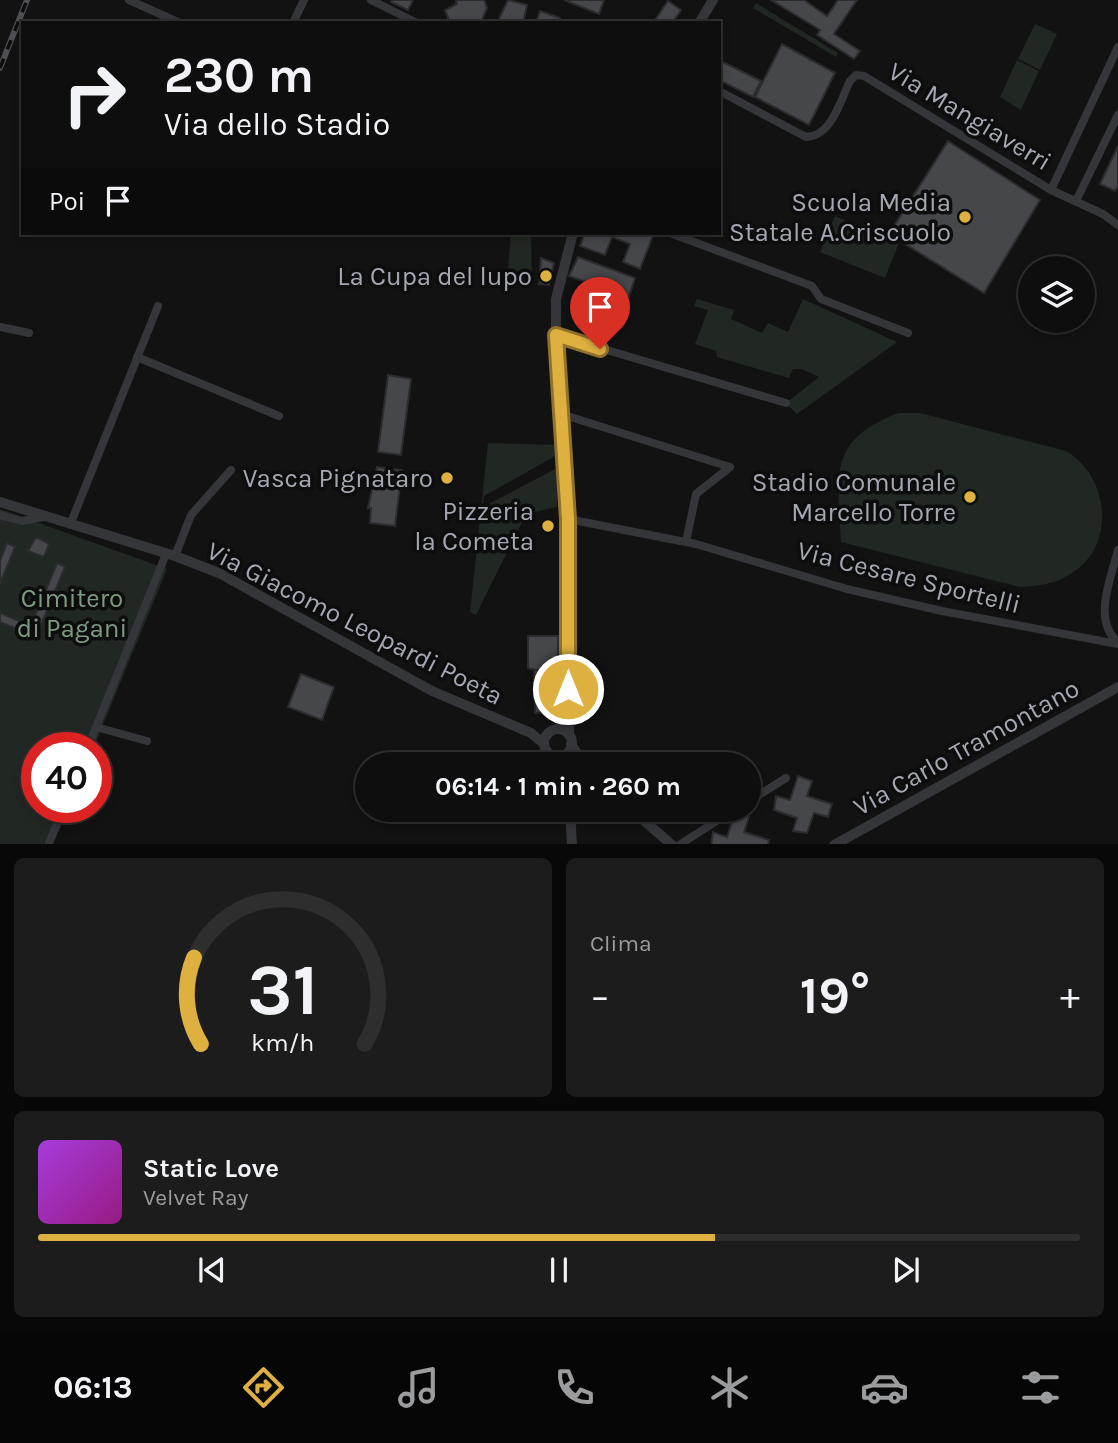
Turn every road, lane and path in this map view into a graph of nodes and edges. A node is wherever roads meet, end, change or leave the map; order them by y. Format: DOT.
graph roads {
  1 [pos="129,0"];
  2 [pos="304,0"];
  3 [pos="371,0"];
  4 [pos="713,0"];
  5 [pos="176,21"];
  6 [pos="294,21"];
  7 [pos="414,21"];
  8 [pos="700,21"];
  9 [pos="1118,47"];
  10 [pos="1114,66"];
  11 [pos="721,92"];
  12 [pos="1118,115"];
  13 [pos="1051,190"];
  14 [pos="1076,201"];
  15 [pos="1118,225"];
  16 [pos="572,235"];
  17 [pos="675,235"];
  18 [pos="158,306"];
  19 [pos="0,327"];
  20 [pos="908,332"];
  21 [pos="29,333"];
  22 [pos="556,335"];
  23 [pos="137,357"];
  24 [pos="786,403"];
  25 [pos="561,414"];
  26 [pos="279,415"];
  27 [pos="230,470"];
  28 [pos="0,502"];
  29 [pos="0,515"];
  30 [pos="44,517"];
  31 [pos="568,519"];
  32 [pos="70,525"];
  33 [pos="686,542"];
  34 [pos="1118,550"];
  35 [pos="171,555"];
  36 [pos="1118,643"];
  37 [pos="1118,687"];
  38 [pos="568,716"];
  39 [pos="96,727"];
  40 [pos="554,731"];
  41 [pos="94,732"];
  42 [pos="531,733"];
  43 [pos="147,741"];
  44 [pos="544,744"];
  45 [pos="568,750"];
  46 [pos="548,752"];
  47 [pos="786,778"];
  48 [pos="761,794"];
  49 [pos="571,822"];
  50 [pos="646,822"];
  51 [pos="715,822"];
  52 [pos="58,823"];
  53 [pos="50,843"];
  54 [pos="572,844"];
  55 [pos="671,844"];
  56 [pos="681,844"];
  57 [pos="836,844"];
  1 -- 5 [label="street"];
  2 -- 6 [label="street"];
  3 -- 7 [label="street"];
  4 -- 8 [label="street"];
  9 -- 10 [label="street"];
  10 -- 13 [label="street"];
  11 -- 13 [label="street, Via Mangiaverri"];
  12 -- 14 [label="street"];
  13 -- 14 [label="street, Via Mangiaverri"];
  14 -- 15 [label="street, Via Mangiaverri"];
  16 -- 22 [label="street"];
  17 -- 20 [label="street"];
  18 -- 23 [label="street"];
  19 -- 21 [label="street"];
  22 -- 24 [label="street"];
  22 -- 25 [label="street"];
  23 -- 26 [label="street"];
  23 -- 32 [label="street"];
  25 -- 31 [label="street"];
  25 -- 33 [label="street"];
  27 -- 35 [label="street"];
  28 -- 30 [label="street, Via Giacomo Leopardi Poeta"];
  29 -- 30 [label="street"];
  30 -- 32 [label="street, Via Giacomo Leopardi Poeta"];
  31 -- 33 [label="street, Via Cesare Sportelli"];
  31 -- 38 [label="street"];
  32 -- 35 [label="street, Via Giacomo Leopardi Poeta"];
  33 -- 36 [label="street, Via Cesare Sportelli"];
  34 -- 36 [label="street"];
  35 -- 39 [label="street"];
  35 -- 42 [label="street, Via Giacomo Leopardi Poeta"];
  37 -- 57 [label="street, Via Carlo Tramontano"];
  38 -- 40 [label="street"];
  38 -- 45 [label="street"];
  39 -- 41 [label="street"];
  39 -- 43 [label="street"];
  40 -- 42 [label="street"];
  40 -- 44 [label="street"];
  40 -- 45 [label="street"];
  42 -- 44 [label="street"];
  44 -- 46 [label="street"];
  47 -- 48 [label="street"];
  49 -- 54 [label="street"];
  50 -- 55 [label="street"];
  51 -- 56 [label="street"];
  52 -- 53 [label="street"];
}
